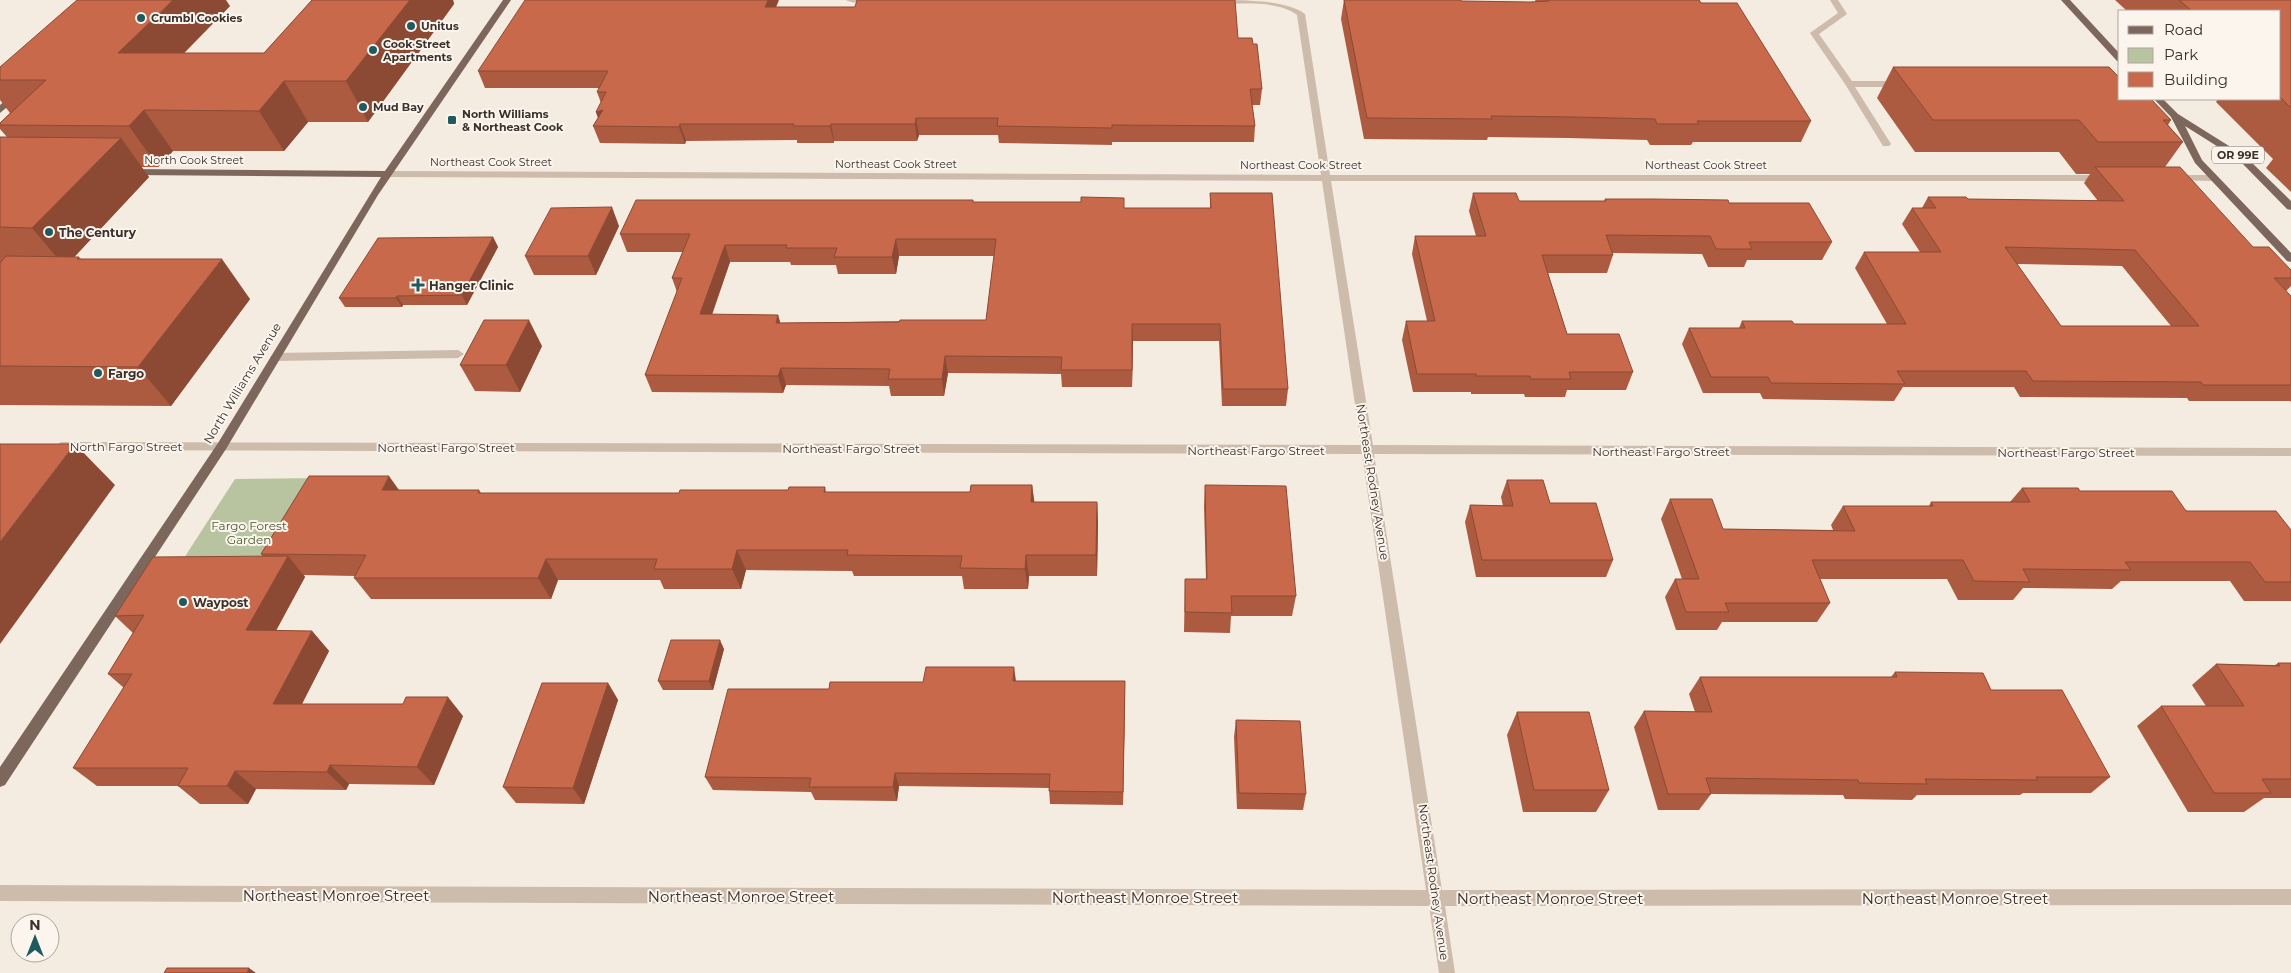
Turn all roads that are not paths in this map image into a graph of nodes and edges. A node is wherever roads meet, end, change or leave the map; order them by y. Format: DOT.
graph roads {
  1 [pos="507,0"];
  2 [pos="850,0"];
  3 [pos="879,0"];
  4 [pos="1834,0"];
  5 [pos="2065,0"];
  6 [pos="1215,2"];
  7 [pos="2118,57"];
  8 [pos="1849,84"];
  9 [pos="1907,84"];
  10 [pos="21,90"];
  11 [pos="2159,100"];
  12 [pos="0,110"];
  13 [pos="2175,116"];
  14 [pos="1886,144"];
  15 [pos="118,172"];
  16 [pos="388,174"];
  17 [pos="1327,178"];
  18 [pos="2115,178"];
  19 [pos="2165,178"];
  20 [pos="2213,178"];
  21 [pos="2291,207"];
  22 [pos="2291,259"];
  23 [pos="458,354"];
  24 [pos="276,357"];
  25 [pos="50,446"];
  26 [pos="222,446"];
  27 [pos="1368,450"];
  28 [pos="2291,452"];
  29 [pos="0,780"];
  30 [pos="0,893"];
  31 [pos="2291,897"];
  32 [pos="1436,898"];
  33 [pos="1447,973"];
  1 -- 16 [label="main road, North Williams Avenue"];
  2 -- 3 [label="street"];
  4 -- 8 [label="street"];
  5 -- 7 [label="main road"];
  6 -- 17 [label="street, Northeast Rodney Avenue"];
  8 -- 9 [label="street"];
  8 -- 14 [label="street"];
  10 -- 12 [label="main road"];
  11 -- 13 [label="main road, OR 99E"];
  13 -- 20 [label="main road, OR 99E"];
  13 -- 21 [label="main road, OR 99E"];
  15 -- 16 [label="main road, North Cook Street"];
  16 -- 17 [label="street, Northeast Cook Street"];
  16 -- 24 [label="main road, North Williams Avenue"];
  17 -- 18 [label="street, Northeast Cook Street"];
  17 -- 27 [label="street, Northeast Rodney Avenue"];
  19 -- 20 [label="street"];
  20 -- 22 [label="main road, OR 99E"];
  23 -- 24 [label="street"];
  24 -- 26 [label="main road, North Williams Avenue"];
  25 -- 26 [label="street, North Fargo Street"];
  26 -- 27 [label="street, Northeast Fargo Street"];
  26 -- 29 [label="main road, North Williams Avenue"];
  27 -- 28 [label="street, Northeast Fargo Street"];
  27 -- 32 [label="street, Northeast Rodney Avenue"];
  30 -- 32 [label="street, Northeast Monroe Street"];
  31 -- 32 [label="street, Northeast Monroe Street"];
  32 -- 33 [label="street, Northeast Rodney Avenue"];
}
